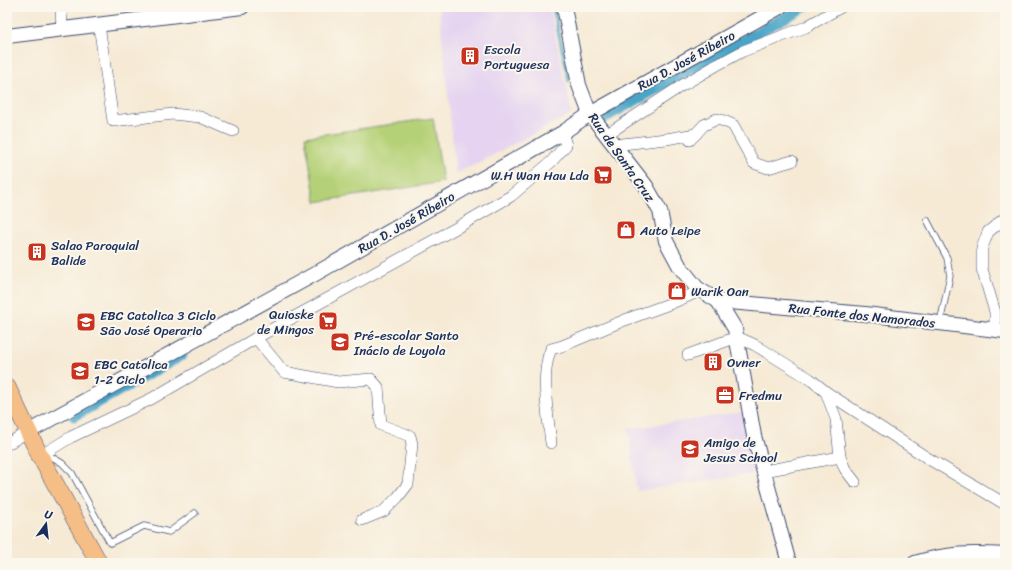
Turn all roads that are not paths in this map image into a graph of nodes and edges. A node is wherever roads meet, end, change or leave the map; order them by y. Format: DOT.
graph roads {
  1 [pos="61,7"];
  2 [pos="242,7"];
  3 [pos="564,7"];
  4 [pos="780,7"];
  5 [pos="841,7"];
  6 [pos="98,25"];
  7 [pos="62,30"];
  8 [pos="7,36"];
  9 [pos="590,114"];
  10 [pos="233,130"];
  11 [pos="562,133"];
  12 [pos="610,140"];
  13 [pos="792,161"];
  14 [pos="1005,218"];
  15 [pos="927,220"];
  16 [pos="696,288"];
  17 [pos="718,301"];
  18 [pos="940,324"];
  19 [pos="1000,331"];
  20 [pos="737,337"];
  21 [pos="256,338"];
  22 [pos="688,354"];
  23 [pos="7,387"];
  24 [pos="826,392"];
  25 [pos="28,432"];
  26 [pos="552,443"];
  27 [pos="7,444"];
  28 [pos="40,456"];
  29 [pos="840,457"];
  30 [pos="764,471"];
  31 [pos="855,482"];
  32 [pos="1005,504"];
  33 [pos="195,513"];
  34 [pos="362,520"];
  35 [pos="1005,555"];
  36 [pos="99,563"];
  37 [pos="789,563"];
  38 [pos="914,563"];
  1 -- 7 [label="street"];
  2 -- 6 [label="street"];
  3 -- 9 [label="street, Rua de Santa Cruz"];
  4 -- 9 [label="street, Rua D. José Ribeiro"];
  5 -- 12 [label="street"];
  6 -- 7 [label="street"];
  6 -- 10 [label="street"];
  7 -- 8 [label="street"];
  9 -- 11 [label="street, Rua D. José Ribeiro"];
  9 -- 12 [label="street, Rua de Santa Cruz"];
  11 -- 21 [label="street"];
  11 -- 25 [label="street, Rua D. José Ribeiro"];
  12 -- 13 [label="street"];
  12 -- 16 [label="street, Rua de Santa Cruz"];
  14 -- 19 [label="street"];
  15 -- 18 [label="lane"];
  16 -- 17 [label="street, Rua de Santa Cruz"];
  16 -- 26 [label="street"];
  17 -- 18 [label="street, Rua Fonte dos Namorados"];
  17 -- 20 [label="street, Rua de Santa Cruz"];
  18 -- 19 [label="street, Rua Fonte dos Namorados"];
  20 -- 22 [label="street"];
  20 -- 24 [label="street"];
  20 -- 30 [label="street, Rua de Santa Cruz"];
  21 -- 28 [label="street"];
  21 -- 34 [label="street"];
  23 -- 25 [label="main road"];
  24 -- 29 [label="street"];
  24 -- 32 [label="street"];
  25 -- 27 [label="street"];
  25 -- 28 [label="main road"];
  28 -- 33 [label="lane"];
  28 -- 36 [label="main road"];
  29 -- 30 [label="street"];
  29 -- 31 [label="street"];
  30 -- 37 [label="street, Rua de Santa Cruz"];
  35 -- 38 [label="street"];
}
